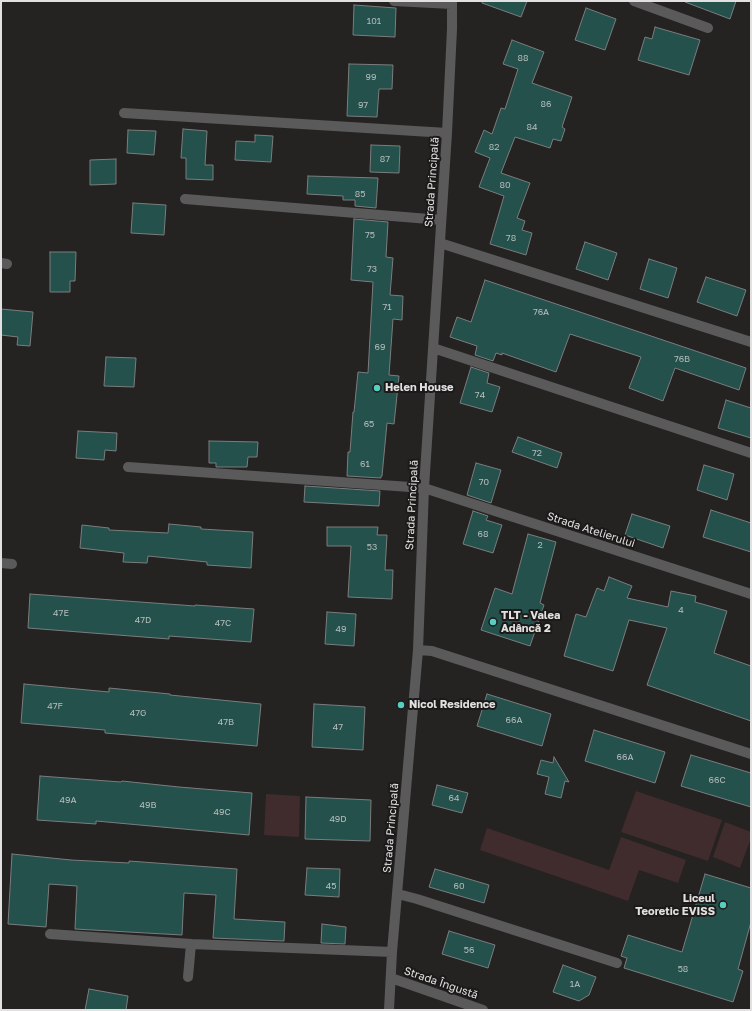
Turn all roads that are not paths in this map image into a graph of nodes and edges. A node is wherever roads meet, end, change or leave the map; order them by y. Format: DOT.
graph roads {
  1 [pos="394,1"];
  2 [pos="634,1"];
  3 [pos="452,3"];
  4 [pos="708,28"];
  5 [pos="124,113"];
  6 [pos="447,134"];
  7 [pos="185,199"];
  8 [pos="441,220"];
  9 [pos="440,243"];
  10 [pos="751,342"];
  11 [pos="433,348"];
  12 [pos="751,453"];
  13 [pos="128,467"];
  14 [pos="424,488"];
  15 [pos="1,563"];
  16 [pos="12,564"];
  17 [pos="751,594"];
  18 [pos="418,650"];
  19 [pos="751,754"];
  20 [pos="398,894"];
  21 [pos="50,934"];
  22 [pos="191,944"];
  23 [pos="392,952"];
  24 [pos="617,963"];
  25 [pos="188,977"];
  26 [pos="391,978"];
  27 [pos="389,1010"];
  28 [pos="483,1010"];
  1 -- 3 [label="street"];
  2 -- 4 [label="street"];
  3 -- 6 [label="street, Strada Principală"];
  5 -- 6 [label="street"];
  6 -- 8 [label="street, Strada Principală"];
  7 -- 8 [label="street"];
  8 -- 9 [label="street, Strada Principală"];
  9 -- 10 [label="street"];
  9 -- 11 [label="street, Strada Principală"];
  11 -- 12 [label="street"];
  11 -- 14 [label="street, Strada Principală"];
  13 -- 14 [label="street, Strada Atelierului"];
  14 -- 17 [label="street, Strada Atelierului"];
  14 -- 18 [label="street, Strada Principală"];
  15 -- 16 [label="street"];
  18 -- 19 [label="street"];
  18 -- 20 [label="street, Strada Principală"];
  20 -- 23 [label="street, Strada Principală"];
  20 -- 24 [label="street"];
  21 -- 22 [label="street"];
  22 -- 23 [label="street"];
  22 -- 25 [label="street"];
  23 -- 26 [label="street, Strada Principală"];
  26 -- 27 [label="street, Strada Principală"];
  26 -- 28 [label="street, Strada Îngustă"];
}
